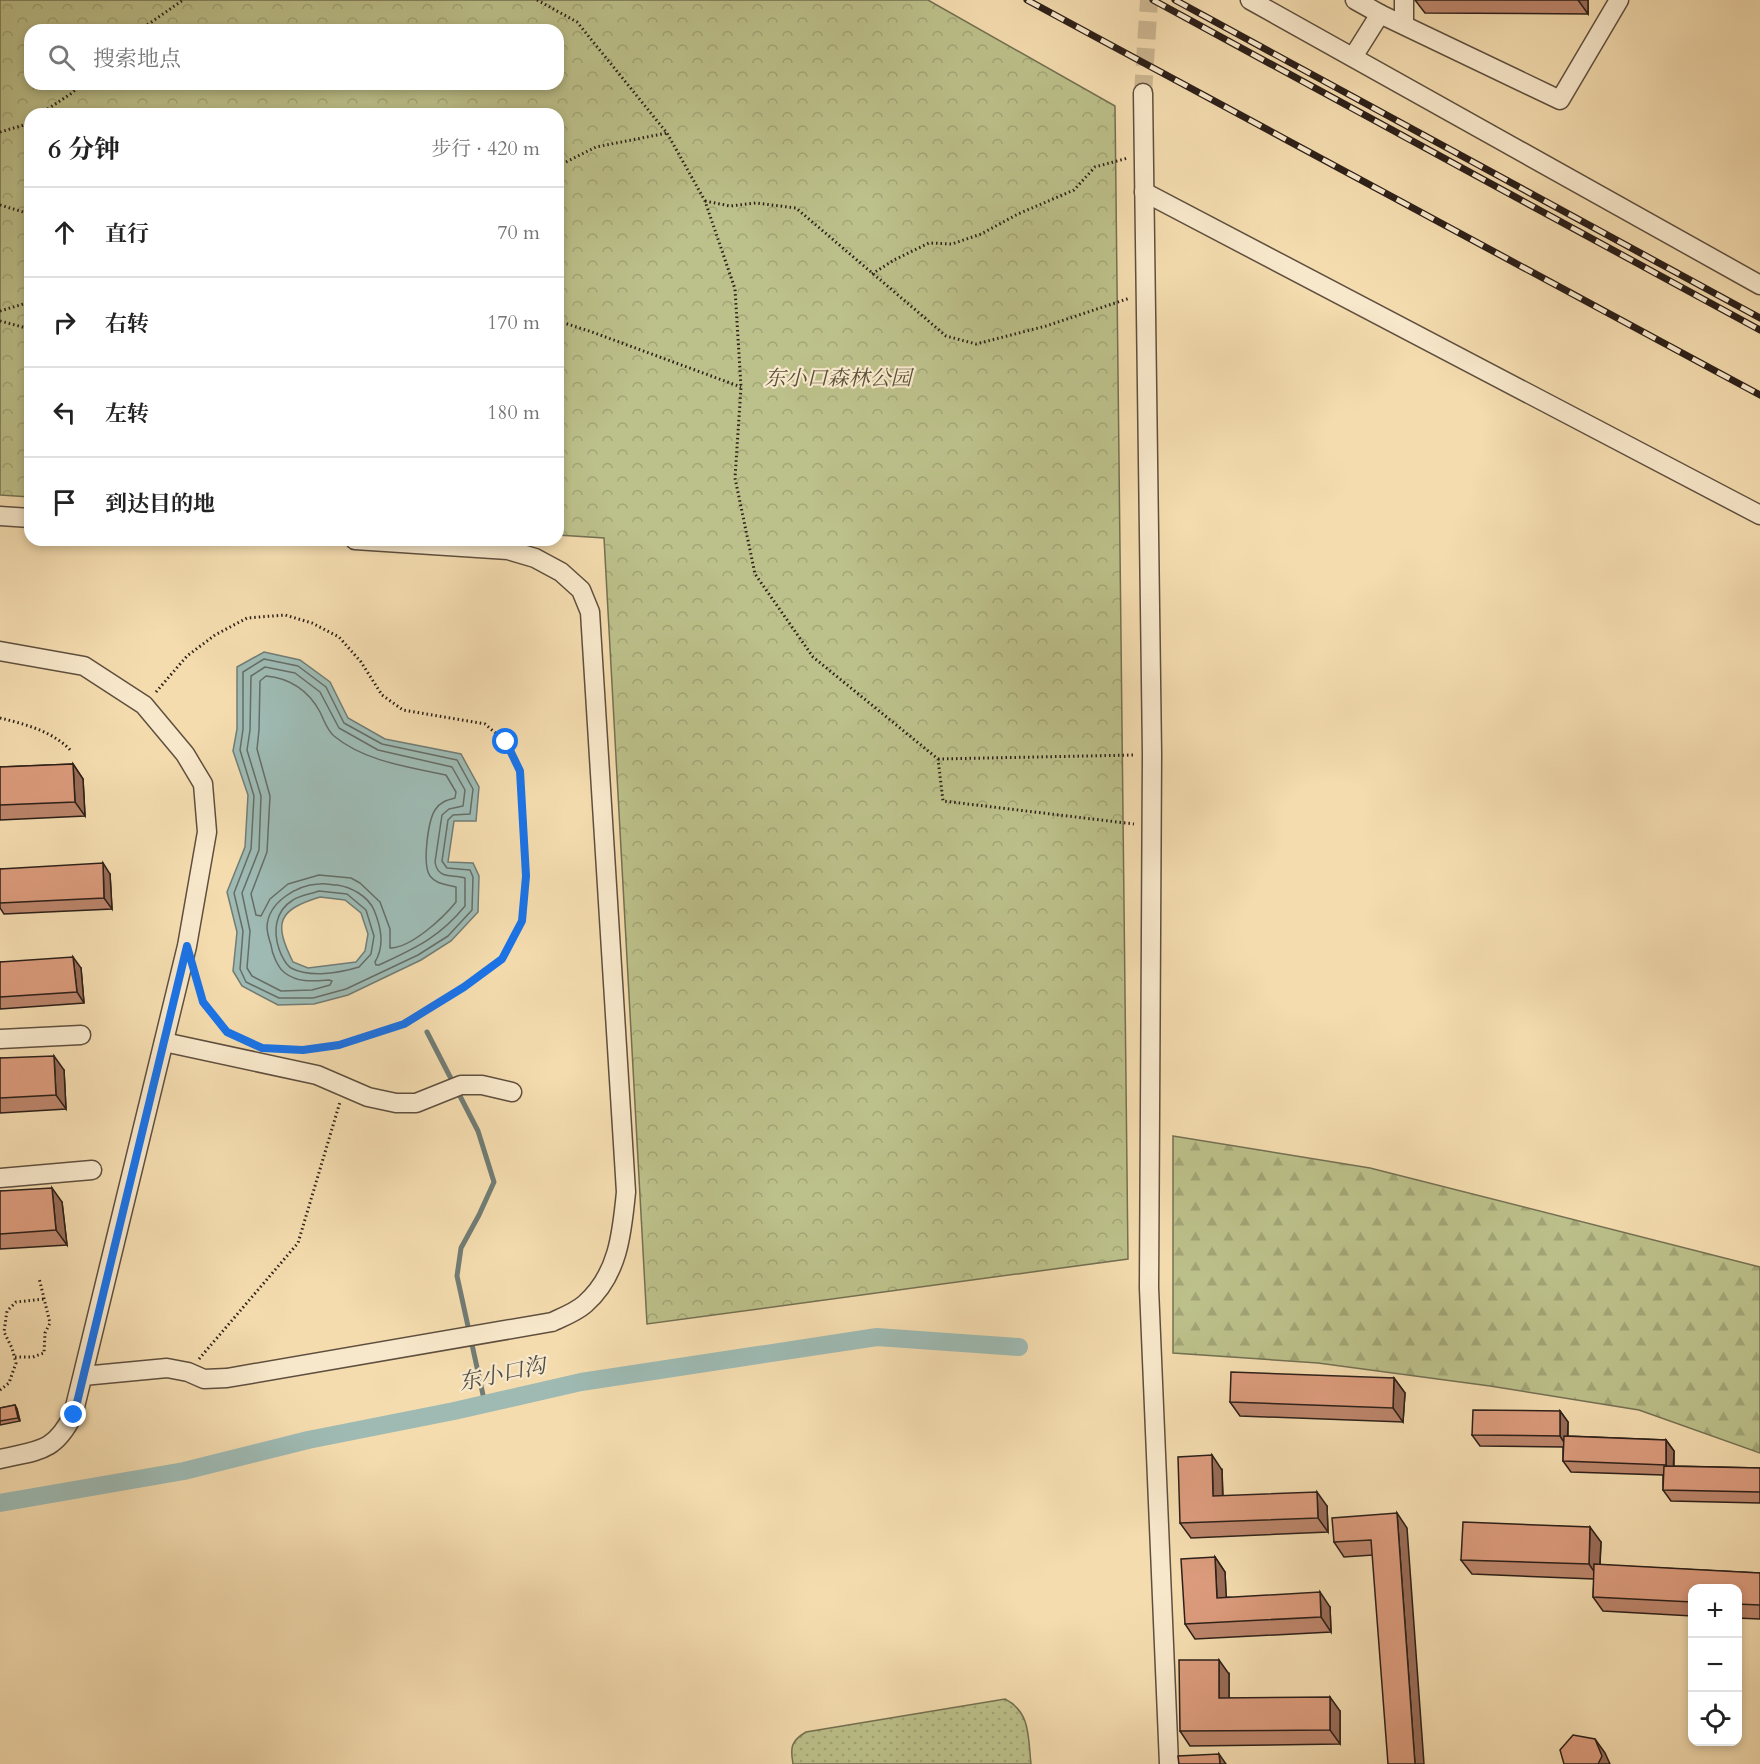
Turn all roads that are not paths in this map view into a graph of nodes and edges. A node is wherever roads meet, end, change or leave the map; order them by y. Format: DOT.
graph roads {
  1 [pos="1250,0"];
  2 [pos="1355,0"];
  3 [pos="1404,0"];
  4 [pos="1619,0"];
  5 [pos="1380,14"];
  6 [pos="1404,25"];
  7 [pos="1353,57"];
  8 [pos="1143,93"];
  9 [pos="1144,192"];
  10 [pos="1760,285"];
  11 [pos="1760,515"];
  12 [pos="0,516"];
  13 [pos="24,518"];
  14 [pos="447,546"];
  15 [pos="0,651"];
  16 [pos="81,1035"];
  17 [pos="0,1039"];
  18 [pos="164,1042"];
  19 [pos="512,1092"];
  20 [pos="92,1170"];
  21 [pos="0,1178"];
  22 [pos="83,1376"];
  23 [pos="0,1459"];
  24 [pos="1169,1764"];
  1 -- 7 [label="street"];
  2 -- 5 [label="street"];
  3 -- 6 [label="street"];
  4 -- 6 [label="street"];
  5 -- 6 [label="street"];
  5 -- 7 [label="street"];
  7 -- 10 [label="street"];
  8 -- 9 [label="street"];
  9 -- 11 [label="street"];
  9 -- 24 [label="street"];
  12 -- 13 [label="street"];
  14 -- 22 [label="street"];
  15 -- 18 [label="street"];
  16 -- 17 [label="street"];
  18 -- 19 [label="street"];
  18 -- 22 [label="street"];
  20 -- 21 [label="street"];
  22 -- 23 [label="street"];
}
